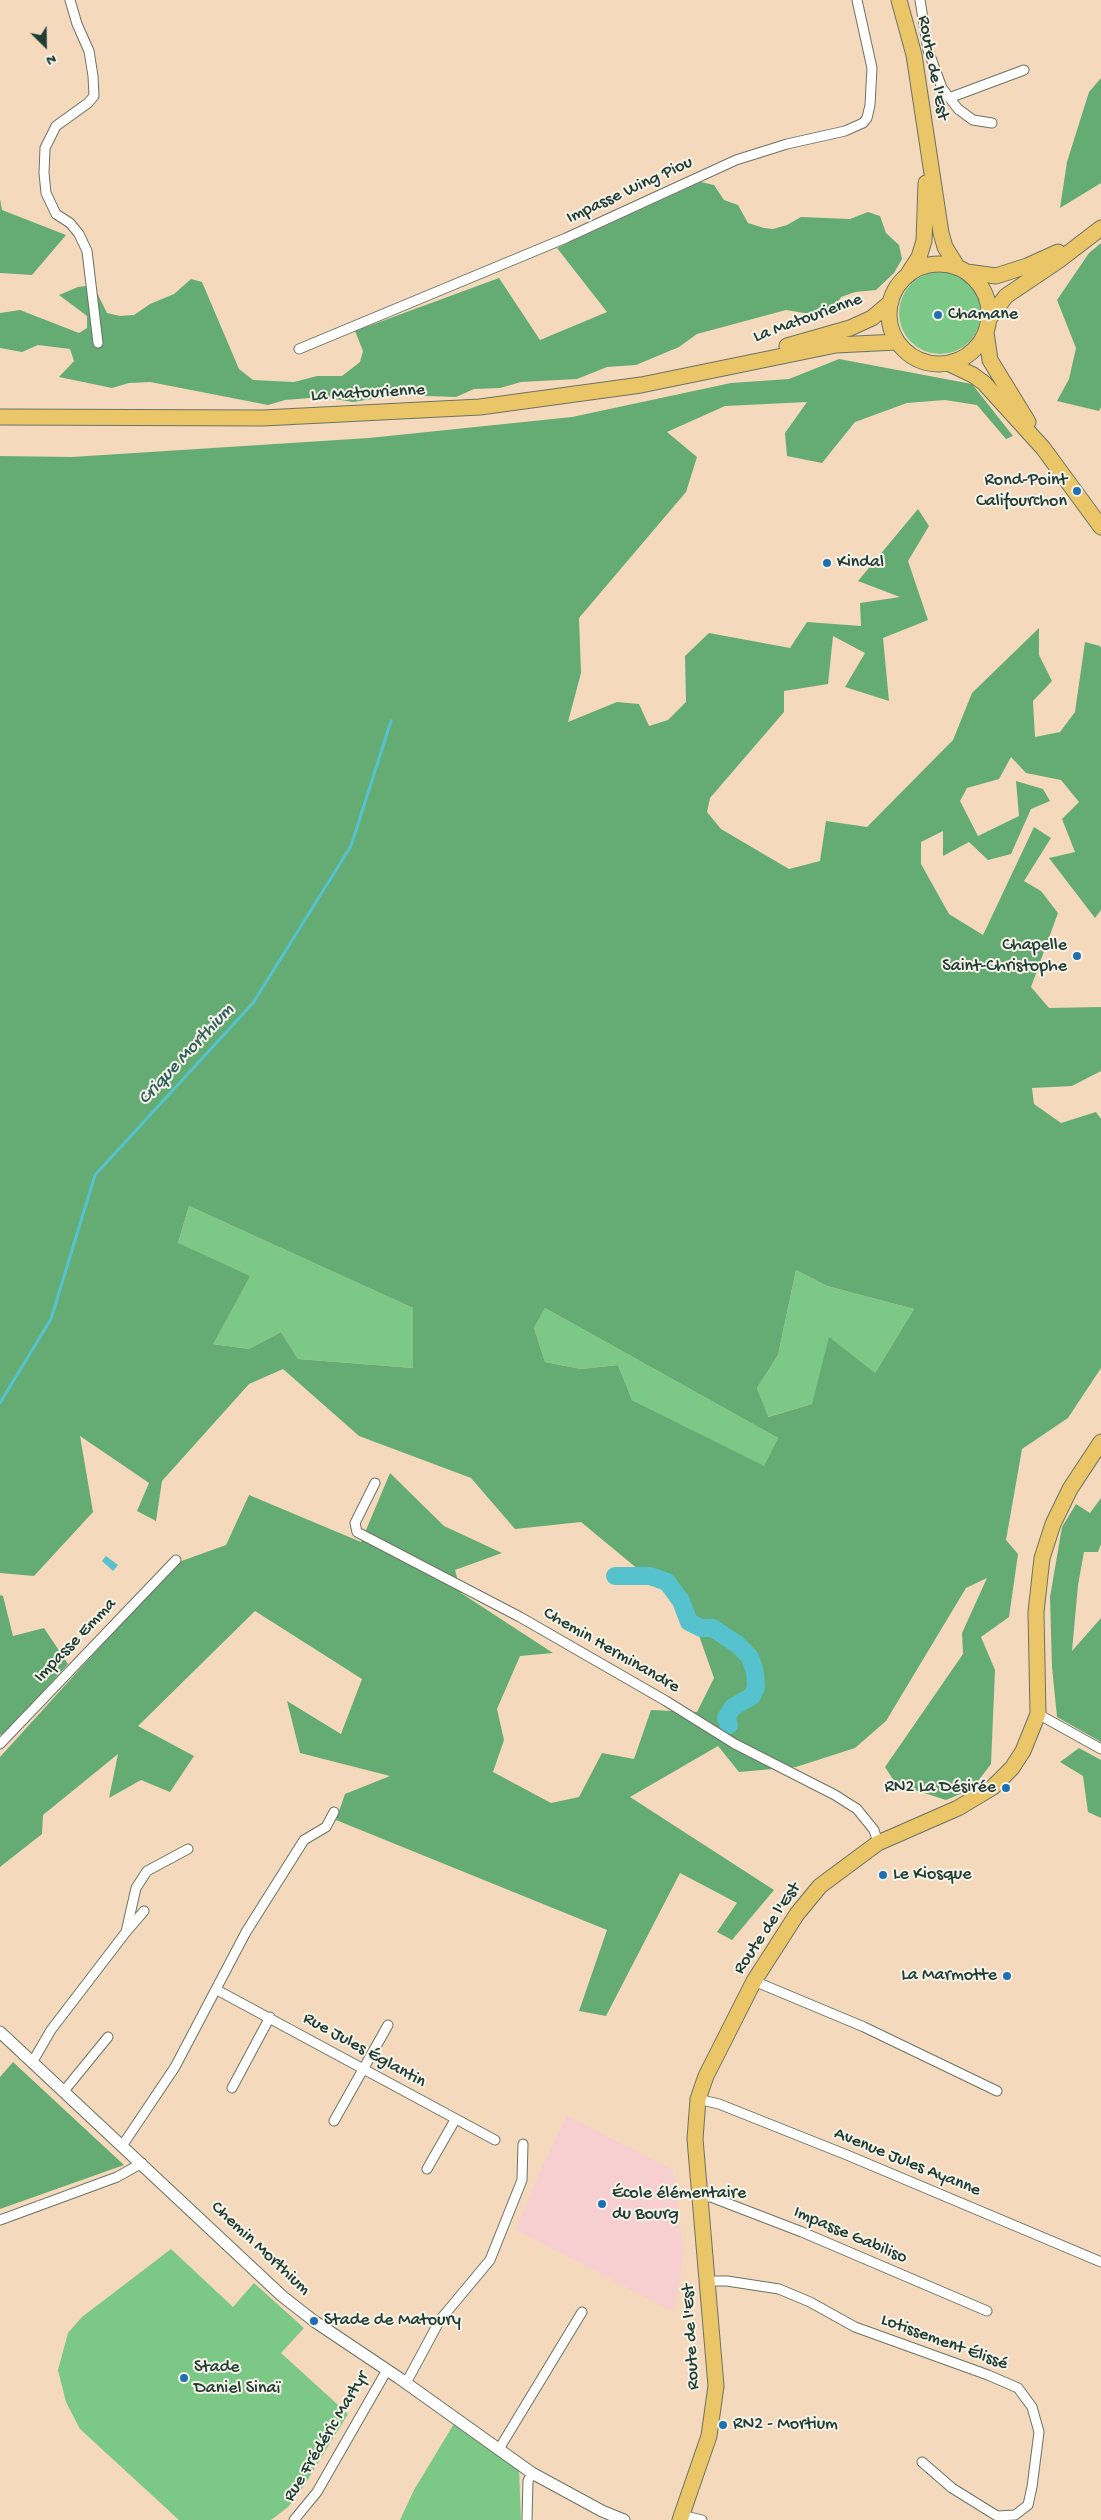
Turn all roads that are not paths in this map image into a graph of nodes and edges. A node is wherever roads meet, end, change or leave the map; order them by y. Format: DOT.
graph roads {
  1 [pos="70,0"];
  2 [pos="857,0"];
  3 [pos="899,0"];
  4 [pos="920,0"];
  5 [pos="921,52"];
  6 [pos="1024,70"];
  7 [pos="949,98"];
  8 [pos="992,123"];
  9 [pos="927,144"];
  10 [pos="1101,228"];
  11 [pos="1082,241"];
  12 [pos="963,270"];
  13 [pos="906,276"];
  14 [pos="891,302"];
  15 [pos="988,325"];
  16 [pos="897,342"];
  17 [pos="98,343"];
  18 [pos="299,349"];
  19 [pos="948,363"];
  20 [pos="734,365"];
  21 [pos="0,417"];
  22 [pos="1042,448"];
  23 [pos="1101,527"];
  24 [pos="1101,1442"];
  25 [pos="374,1483"];
  26 [pos="176,1560"];
  27 [pos="1038,1714"];
  28 [pos="0,1744"];
  29 [pos="1101,1749"];
  30 [pos="334,1812"];
  31 [pos="878,1843"];
  32 [pos="188,1849"];
  33 [pos="144,1911"];
  34 [pos="126,1932"];
  35 [pos="754,1981"];
  36 [pos="217,1990"];
  37 [pos="270,2017"];
  38 [pos="388,2025"];
  39 [pos="0,2032"];
  40 [pos="108,2037"];
  41 [pos="33,2062"];
  42 [pos="364,2070"];
  43 [pos="232,2088"];
  44 [pos="64,2091"];
  45 [pos="996,2091"];
  46 [pos="698,2099"];
  47 [pos="455,2120"];
  48 [pos="334,2121"];
  49 [pos="494,2140"];
  50 [pos="523,2144"];
  51 [pos="122,2146"];
  52 [pos="142,2164"];
  53 [pos="427,2169"];
  54 [pos="699,2197"];
  55 [pos="0,2220"];
  56 [pos="1101,2262"];
  57 [pos="708,2281"];
  58 [pos="987,2311"];
  59 [pos="582,2312"];
  60 [pos="387,2370"];
  61 [pos="406,2383"];
  62 [pos="499,2449"];
  63 [pos="922,2462"];
  64 [pos="532,2473"];
  65 [pos="681,2518"];
  66 [pos="294,2520"];
  67 [pos="528,2520"];
  68 [pos="624,2520"];
  69 [pos="702,2520"];
  1 -- 17 [label="street"];
  2 -- 18 [label="street, Impasse Wing Piou"];
  3 -- 5 [label="main road, Route de l'Est"];
  4 -- 5 [label="street"];
  5 -- 7 [label="street"];
  5 -- 9 [label="main road, Route de l'Est"];
  6 -- 7 [label="street"];
  7 -- 8 [label="street"];
  9 -- 12 [label="main road, Route de l'Est"];
  9 -- 13 [label="main road, Route de l'Est"];
  10 -- 11 [label="main road"];
  11 -- 12 [label="main road"];
  11 -- 15 [label="main road"];
  12 -- 13 [label="main road"];
  12 -- 15 [label="main road"];
  13 -- 14 [label="main road"];
  14 -- 16 [label="main road"];
  14 -- 20 [label="main road, La Matourienne"];
  15 -- 19 [label="main road"];
  15 -- 22 [label="main road"];
  16 -- 19 [label="main road"];
  16 -- 20 [label="main road, La Matourienne"];
  19 -- 22 [label="main road"];
  20 -- 21 [label="main road, La Matourienne"];
  22 -- 23 [label="main road"];
  24 -- 27 [label="main road, Route de l'Est"];
  25 -- 31 [label="street, Chemin Herminandre"];
  26 -- 28 [label="street, Impasse Emma"];
  27 -- 29 [label="street"];
  27 -- 31 [label="main road, Route de l'Est"];
  30 -- 36 [label="street"];
  31 -- 35 [label="main road, Route de l'Est"];
  32 -- 34 [label="street"];
  33 -- 34 [label="street"];
  34 -- 41 [label="street"];
  35 -- 45 [label="street"];
  35 -- 46 [label="main road, Route de l'Est"];
  36 -- 37 [label="street, Rue Jules Églantin"];
  36 -- 51 [label="street"];
  37 -- 42 [label="street, Rue Jules Églantin"];
  37 -- 43 [label="street"];
  38 -- 42 [label="street"];
  39 -- 41 [label="street, Chemin Morthium"];
  40 -- 44 [label="street"];
  41 -- 44 [label="street, Chemin Morthium"];
  42 -- 47 [label="street, Rue Jules Églantin"];
  42 -- 48 [label="street"];
  44 -- 51 [label="street, Chemin Morthium"];
  46 -- 54 [label="main road, Route de l'Est"];
  46 -- 56 [label="street, Avenue Jules Ayanne"];
  47 -- 49 [label="street, Rue Jules Églantin"];
  47 -- 53 [label="street"];
  50 -- 61 [label="street"];
  51 -- 52 [label="street, Chemin Morthium"];
  52 -- 55 [label="street"];
  52 -- 60 [label="street, Chemin Morthium"];
  54 -- 57 [label="main road, Route de l'Est"];
  54 -- 58 [label="street, Impasse Gabiliso"];
  57 -- 63 [label="street, Lotissement Élissé"];
  57 -- 65 [label="main road, Route de l'Est"];
  59 -- 62 [label="street"];
  60 -- 61 [label="street, Chemin Morthium"];
  60 -- 66 [label="street, Rue Frédéric Martyr"];
  61 -- 62 [label="street, Chemin Morthium"];
  62 -- 64 [label="street, Chemin Morthium"];
  64 -- 67 [label="street"];
  64 -- 68 [label="street, Chemin Morthium"];
  65 -- 69 [label="street"];
}
